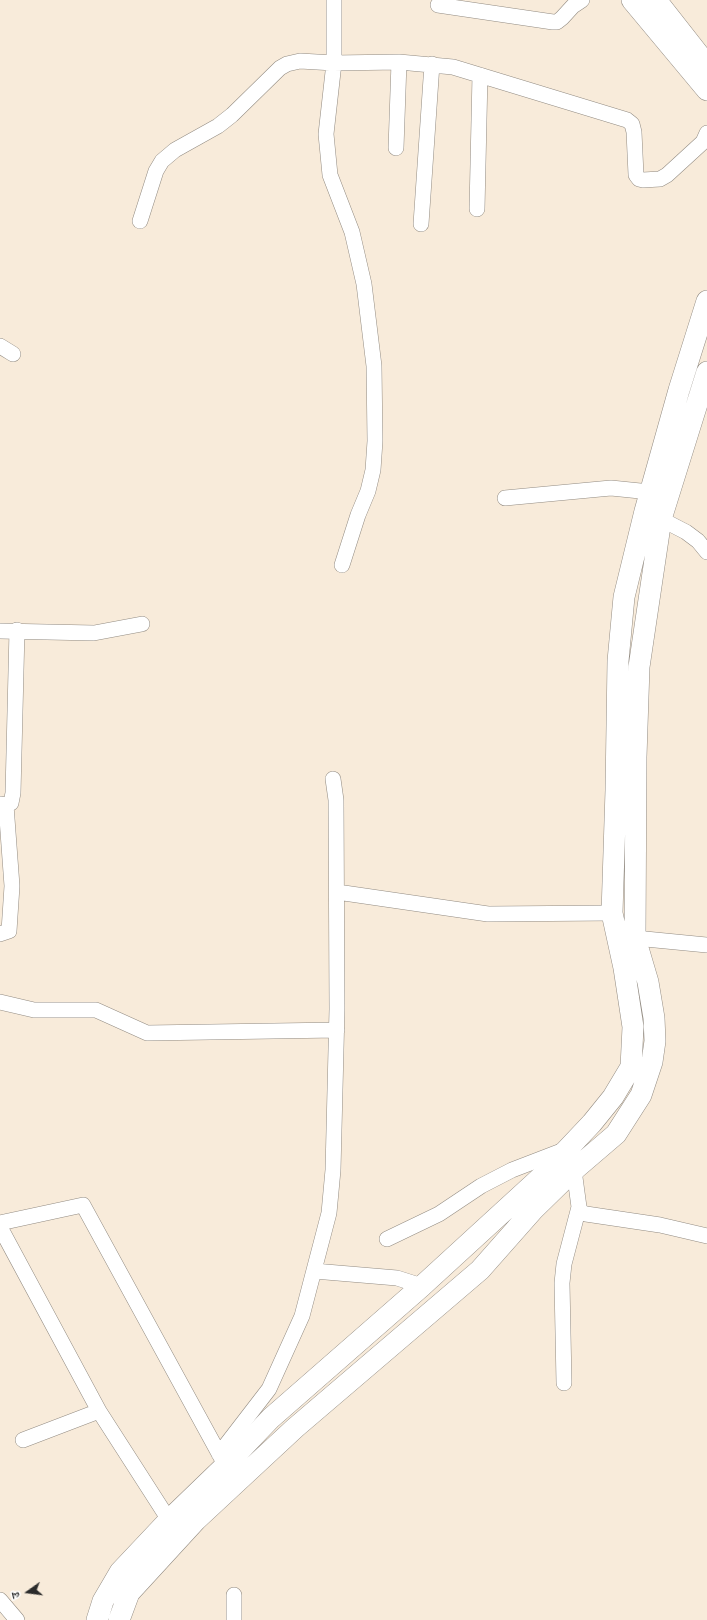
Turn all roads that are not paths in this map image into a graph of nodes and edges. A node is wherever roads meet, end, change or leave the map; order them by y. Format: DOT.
graph roads {
  1 [pos="334,0"];
  2 [pos="582,0"];
  3 [pos="632,0"];
  4 [pos="656,0"];
  5 [pos="438,5"];
  6 [pos="704,55"];
  7 [pos="399,62"];
  8 [pos="334,64"];
  9 [pos="432,64"];
  10 [pos="480,75"];
  11 [pos="707,90"];
  12 [pos="707,133"];
  13 [pos="396,148"];
  14 [pos="477,209"];
  15 [pos="140,221"];
  16 [pos="421,224"];
  17 [pos="707,301"];
  18 [pos="707,372"];
  19 [pos="506,498"];
  20 [pos="652,507"];
  21 [pos="704,544"];
  22 [pos="342,565"];
  23 [pos="142,624"];
  24 [pos="17,630"];
  25 [pos="0,631"];
  26 [pos="333,779"];
  27 [pos="3,805"];
  28 [pos="337,892"];
  29 [pos="612,914"];
  30 [pos="0,934"];
  31 [pos="635,938"];
  32 [pos="707,945"];
  33 [pos="0,1002"];
  34 [pos="337,1030"];
  35 [pos="571,1147"];
  36 [pos="574,1170"];
  37 [pos="579,1207"];
  38 [pos="0,1223"];
  39 [pos="0,1227"];
  40 [pos="707,1236"];
  41 [pos="387,1239"];
  42 [pos="314,1271"];
  43 [pos="422,1286"];
  44 [pos="564,1383"];
  45 [pos="99,1411"];
  46 [pos="23,1440"];
  47 [pos="222,1460"];
  48 [pos="169,1520"];
  49 [pos="234,1595"];
  50 [pos="0,1600"];
  51 [pos="17,1620"];
  52 [pos="97,1620"];
  53 [pos="119,1620"];
  54 [pos="234,1620"];
  1 -- 8 [label="street"];
  2 -- 5 [label="street"];
  3 -- 11 [label="highway"];
  4 -- 6 [label="highway"];
  7 -- 8 [label="street"];
  7 -- 9 [label="street"];
  7 -- 13 [label="street"];
  8 -- 15 [label="street"];
  8 -- 22 [label="street"];
  9 -- 10 [label="street"];
  9 -- 16 [label="street"];
  10 -- 12 [label="street"];
  10 -- 14 [label="street"];
  17 -- 20 [label="highway"];
  18 -- 20 [label="highway"];
  19 -- 20 [label="street"];
  20 -- 21 [label="street"];
  20 -- 29 [label="highway"];
  20 -- 31 [label="highway"];
  23 -- 24 [label="street"];
  24 -- 25 [label="street"];
  24 -- 27 [label="street"];
  26 -- 28 [label="street"];
  27 -- 30 [label="street"];
  28 -- 29 [label="street"];
  28 -- 34 [label="street"];
  29 -- 35 [label="highway"];
  31 -- 32 [label="street"];
  31 -- 36 [label="highway"];
  33 -- 34 [label="street"];
  34 -- 42 [label="street"];
  35 -- 41 [label="street"];
  35 -- 43 [label="highway"];
  36 -- 37 [label="street"];
  36 -- 53 [label="highway"];
  37 -- 40 [label="street"];
  37 -- 44 [label="street"];
  38 -- 47 [label="street"];
  39 -- 45 [label="street"];
  42 -- 43 [label="street"];
  42 -- 47 [label="street"];
  43 -- 47 [label="highway"];
  45 -- 46 [label="street"];
  45 -- 48 [label="street"];
  47 -- 48 [label="highway"];
  48 -- 52 [label="highway"];
  49 -- 54 [label="street"];
  50 -- 51 [label="street"];
}
